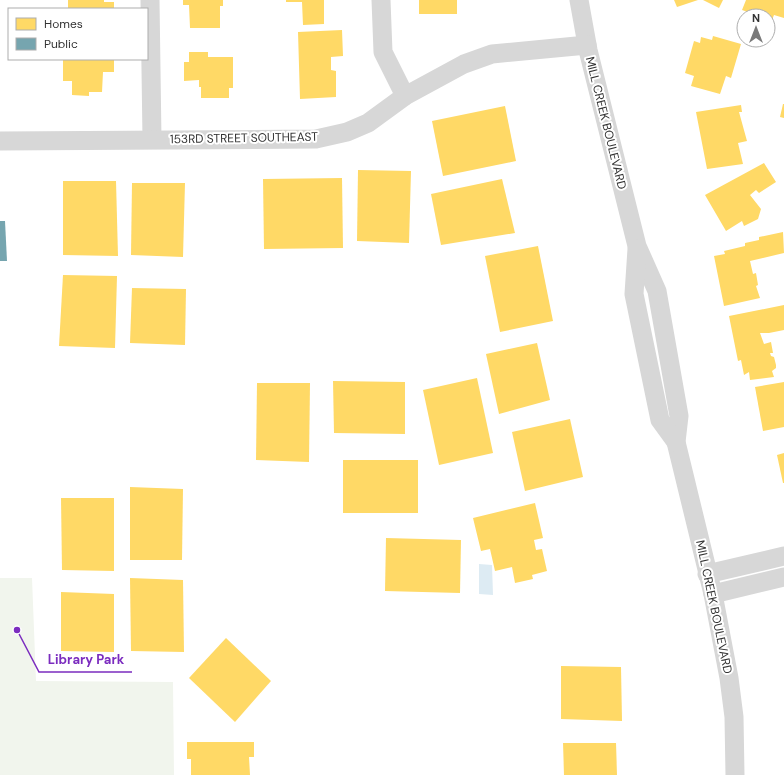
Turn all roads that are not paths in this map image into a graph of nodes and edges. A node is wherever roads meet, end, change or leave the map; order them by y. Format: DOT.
graph roads {
  1 [pos="150,0"];
  2 [pos="381,0"];
  3 [pos="579,0"];
  4 [pos="587,45"];
  5 [pos="405,96"];
  6 [pos="152,139"];
  7 [pos="0,141"];
  8 [pos="784,556"];
  9 [pos="707,574"];
  10 [pos="784,577"];
  11 [pos="713,594"];
  12 [pos="736,775"];
  1 -- 6 [label="street"];
  2 -- 5 [label="street"];
  3 -- 4 [label="street, MILL CREEK BOULEVARD"];
  4 -- 5 [label="street, 153RD STREET SOUTHEAST"];
  4 -- 9 [label="street, MILL CREEK BOULEVARD"];
  5 -- 6 [label="street, 153RD STREET SOUTHEAST"];
  6 -- 7 [label="street, 153RD STREET SOUTHEAST"];
  8 -- 9 [label="street"];
  9 -- 11 [label="street, MILL CREEK BOULEVARD"];
  10 -- 11 [label="street"];
  11 -- 12 [label="street, MILL CREEK BOULEVARD"];
}
